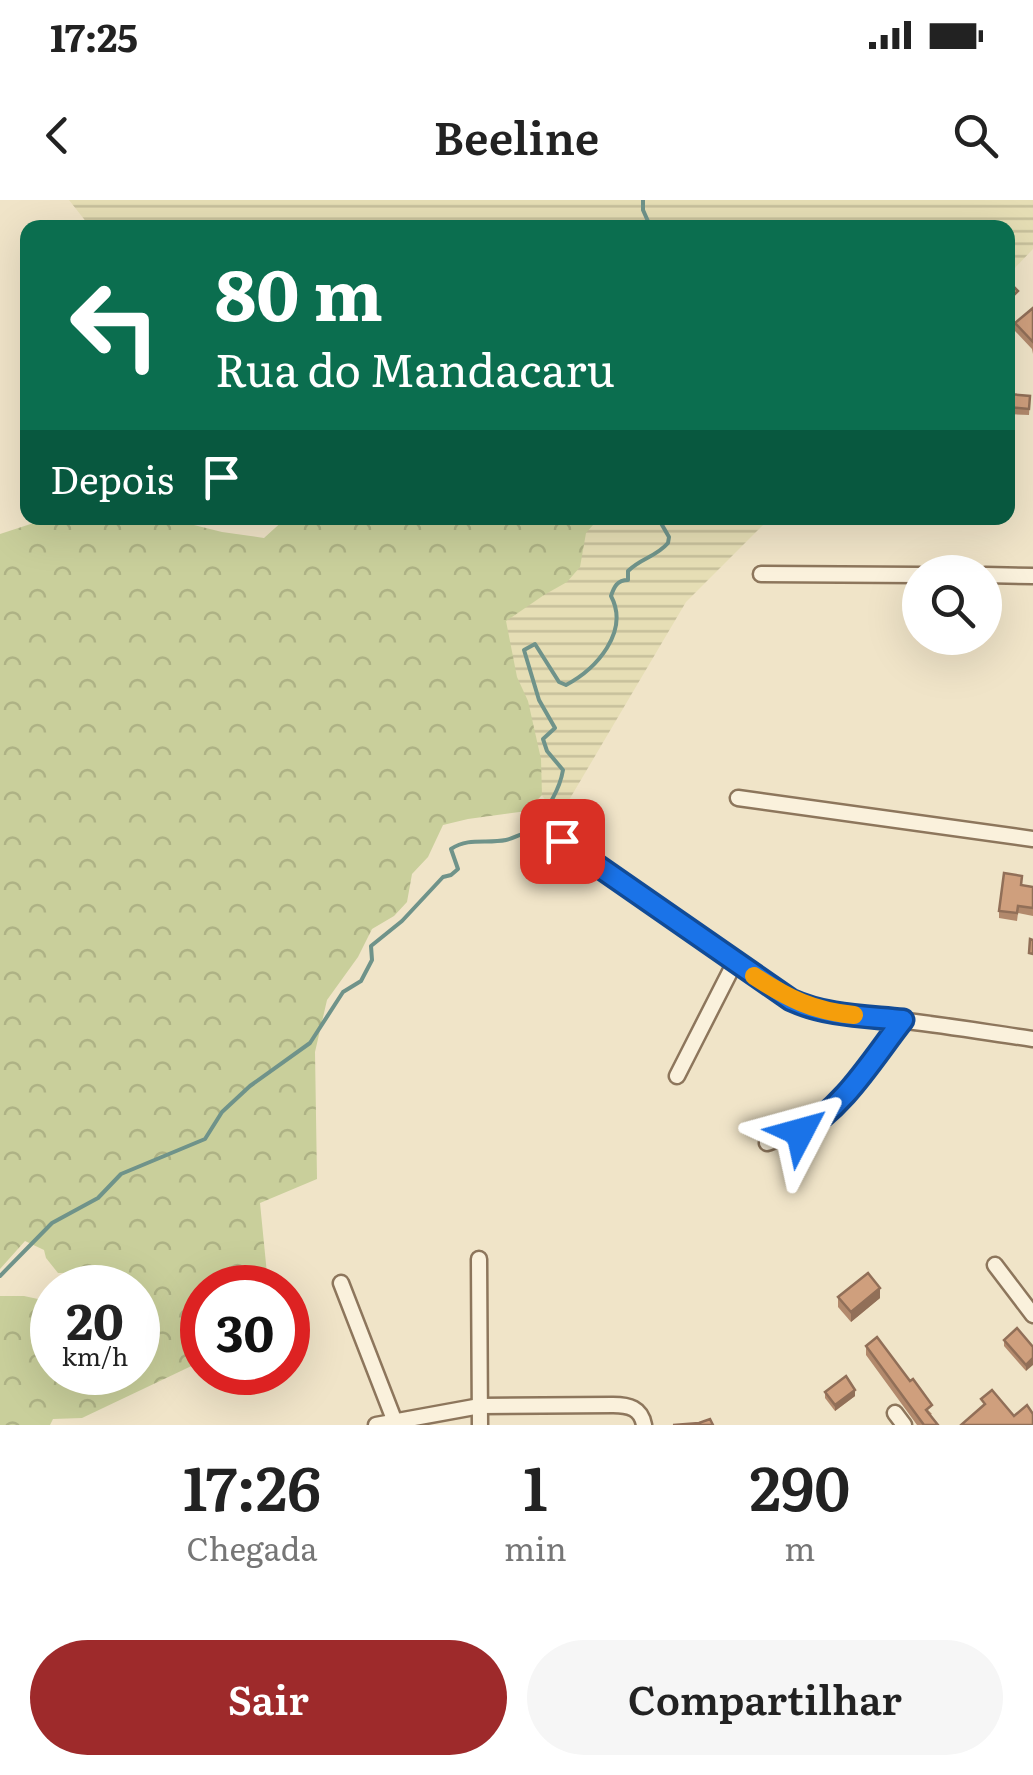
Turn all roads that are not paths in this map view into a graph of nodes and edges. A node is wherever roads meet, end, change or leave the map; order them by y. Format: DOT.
graph roads {
  1 [pos="761,574"];
  2 [pos="902,575"];
  3 [pos="1002,575"];
  4 [pos="1033,576"];
  5 [pos="738,798"];
  6 [pos="1033,839"];
  7 [pos="562,841"];
  8 [pos="734,962"];
  9 [pos="903,1020"];
  10 [pos="1033,1039"];
  11 [pos="677,1076"];
  12 [pos="767,1143"];
  13 [pos="479,1259"];
  14 [pos="995,1264"];
  15 [pos="340,1283"];
  16 [pos="1033,1315"];
  17 [pos="480,1406"];
  18 [pos="641,1418"];
  19 [pos="395,1422"];
  20 [pos="376,1425"];
  21 [pos="480,1425"];
  1 -- 2 [label="street"];
  3 -- 4 [label="street"];
  5 -- 6 [label="street"];
  7 -- 8 [label="street"];
  8 -- 9 [label="street"];
  8 -- 11 [label="street"];
  9 -- 10 [label="street"];
  9 -- 12 [label="street"];
  13 -- 17 [label="street"];
  14 -- 16 [label="street"];
  15 -- 19 [label="street"];
  17 -- 18 [label="street"];
  17 -- 19 [label="street"];
  17 -- 21 [label="street"];
  19 -- 20 [label="street"];
}
